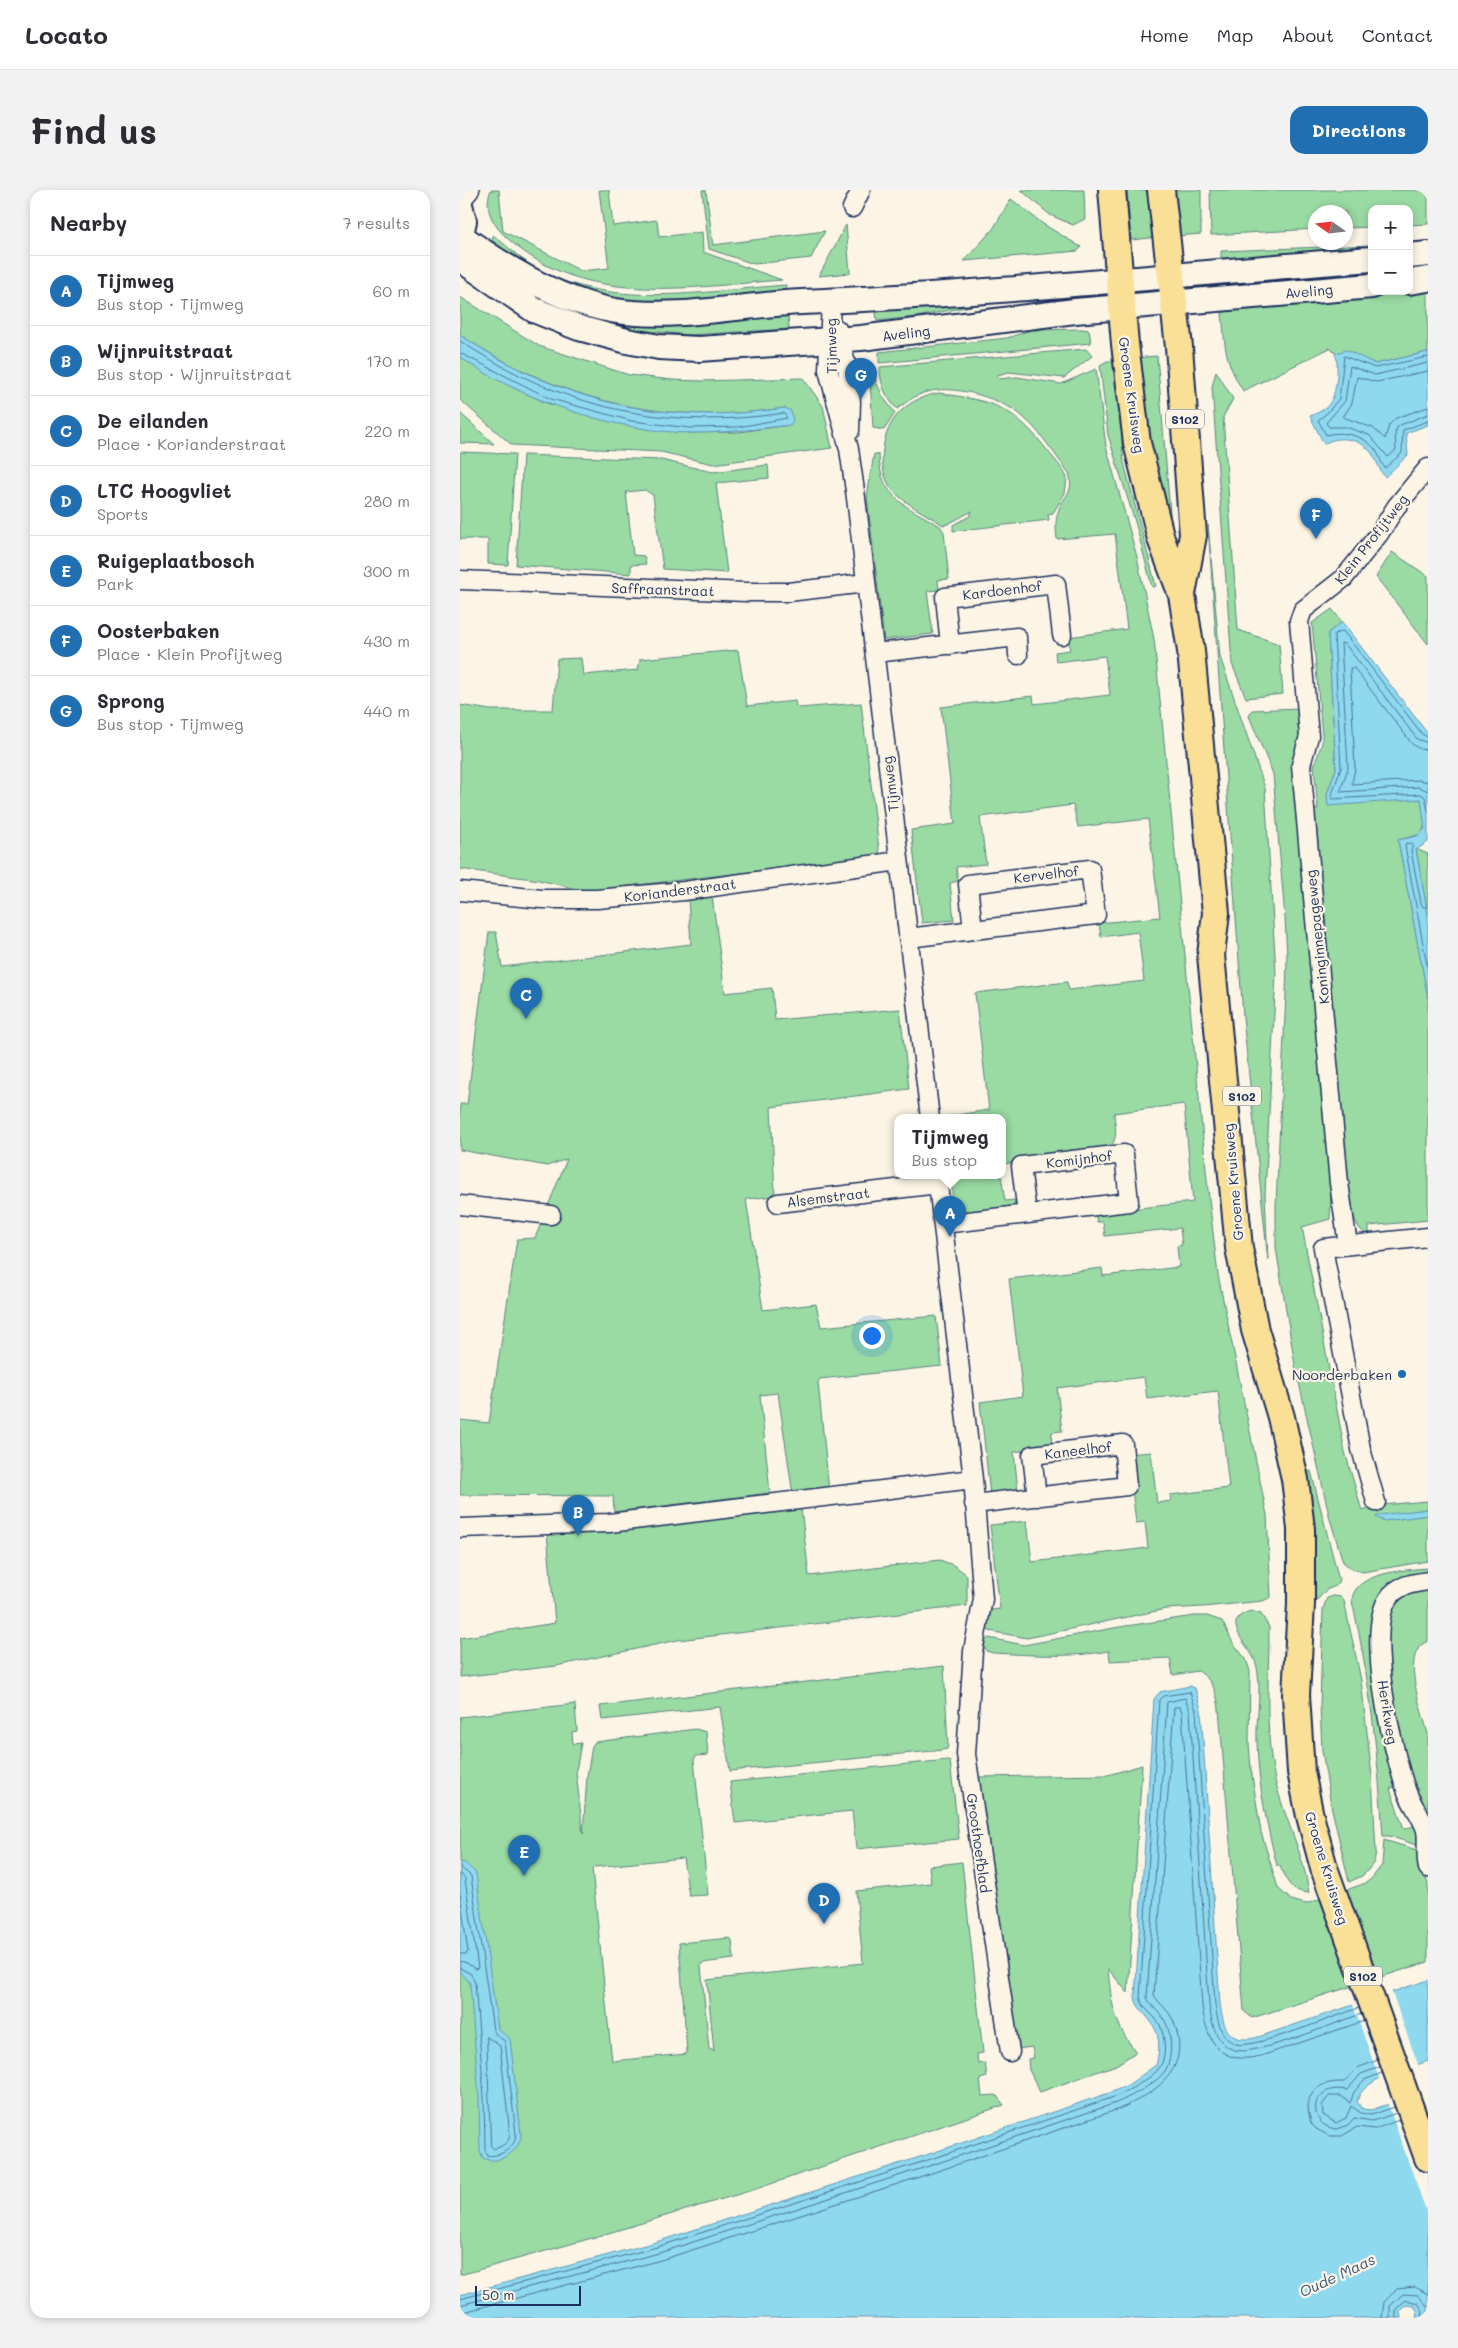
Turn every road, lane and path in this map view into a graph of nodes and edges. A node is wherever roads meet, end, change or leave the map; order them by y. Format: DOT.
graph roads {
  1 [pos="470,190"];
  2 [pos="861,190"];
  3 [pos="1112,190"];
  4 [pos="1161,190"];
  5 [pos="460,204"];
  6 [pos="852,208"];
  7 [pos="460,244"];
  8 [pos="1428,254"];
  9 [pos="1413,256"];
  10 [pos="1368,259"];
  11 [pos="1171,276"];
  12 [pos="1120,279"];
  13 [pos="1428,279"];
  14 [pos="1413,281"];
  15 [pos="1368,286"];
  16 [pos="831,301"];
  17 [pos="1174,303"];
  18 [pos="1122,308"];
  19 [pos="835,341"];
  20 [pos="1428,468"];
  21 [pos="460,580"];
  22 [pos="866,582"];
  23 [pos="1182,595"];
  24 [pos="1300,630"];
  25 [pos="1062,635"];
  26 [pos="950,645"];
  27 [pos="875,653"];
  28 [pos="1018,655"];
  29 [pos="899,861"];
  30 [pos="460,891"];
  31 [pos="973,930"];
  32 [pos="908,938"];
  33 [pos="930,1114"];
  34 [pos="937,1180"];
  35 [pos="778,1203"];
  36 [pos="460,1205"];
  37 [pos="1026,1214"];
  38 [pos="551,1215"];
  39 [pos="943,1224"];
  40 [pos="1428,1237"];
  41 [pos="1348,1245"];
  42 [pos="973,1479"];
  43 [pos="1037,1497"];
  44 [pos="1376,1502"];
  45 [pos="974,1504"];
  46 [pos="460,1528"];
  47 [pos="1428,1580"];
  48 [pos="1428,1867"];
  49 [pos="1010,2052"];
  50 [pos="1428,2158"];
  1 -- 5 [label="street"];
  2 -- 6 [label="street"];
  3 -- 12 [label="main road, Groene Kruisweg / S102"];
  4 -- 11 [label="main road, Groene Kruisweg / S102"];
  5 -- 7 [label="main road"];
  7 -- 16 [label="main road, Aveling"];
  7 -- 19 [label="main road, Aveling"];
  8 -- 9 [label="main road"];
  10 -- 11 [label="main road, Aveling"];
  11 -- 12 [label="main road, Aveling"];
  11 -- 17 [label="main road, Groene Kruisweg / S102"];
  12 -- 16 [label="main road, Aveling"];
  12 -- 18 [label="main road, Groene Kruisweg / S102"];
  13 -- 14 [label="main road"];
  15 -- 17 [label="main road, Aveling"];
  16 -- 19 [label="street, Tijmweg"];
  17 -- 18 [label="main road, Aveling"];
  17 -- 23 [label="main road, Groene Kruisweg / S102"];
  18 -- 19 [label="main road, Aveling"];
  18 -- 23 [label="main road, Groene Kruisweg / S102"];
  19 -- 22 [label="street, Tijmweg"];
  20 -- 24 [label="street, Klein Profijtweg"];
  21 -- 22 [label="street, Saffraanstraat"];
  22 -- 27 [label="street, Tijmweg"];
  23 -- 50 [label="main road, Groene Kruisweg / S102"];
  24 -- 41 [label="street, Koninginnepageweg"];
  25 -- 26 [label="street, Kardoenhof"];
  26 -- 27 [label="street"];
  26 -- 28 [label="street"];
  27 -- 29 [label="street, Tijmweg"];
  29 -- 30 [label="street, Korianderstraat"];
  29 -- 32 [label="street, Tijmweg"];
  31 -- 31 [label="street, Kervelhof"];
  31 -- 32 [label="street, Kervelhof"];
  32 -- 33 [label="street, Tijmweg"];
  34 -- 35 [label="street, Alsemstraat"];
  34 -- 39 [label="street"];
  36 -- 38 [label="street"];
  37 -- 37 [label="street, Komijnhof"];
  37 -- 39 [label="street, Komijnhof"];
  39 -- 42 [label="street"];
  40 -- 41 [label="street"];
  41 -- 44 [label="street"];
  42 -- 45 [label="street"];
  42 -- 46 [label="street"];
  43 -- 43 [label="street, Kaneelhof"];
  43 -- 45 [label="street, Kaneelhof"];
  45 -- 49 [label="street, Groothoefblad"];
  47 -- 48 [label="street, Herikweg"];
}
